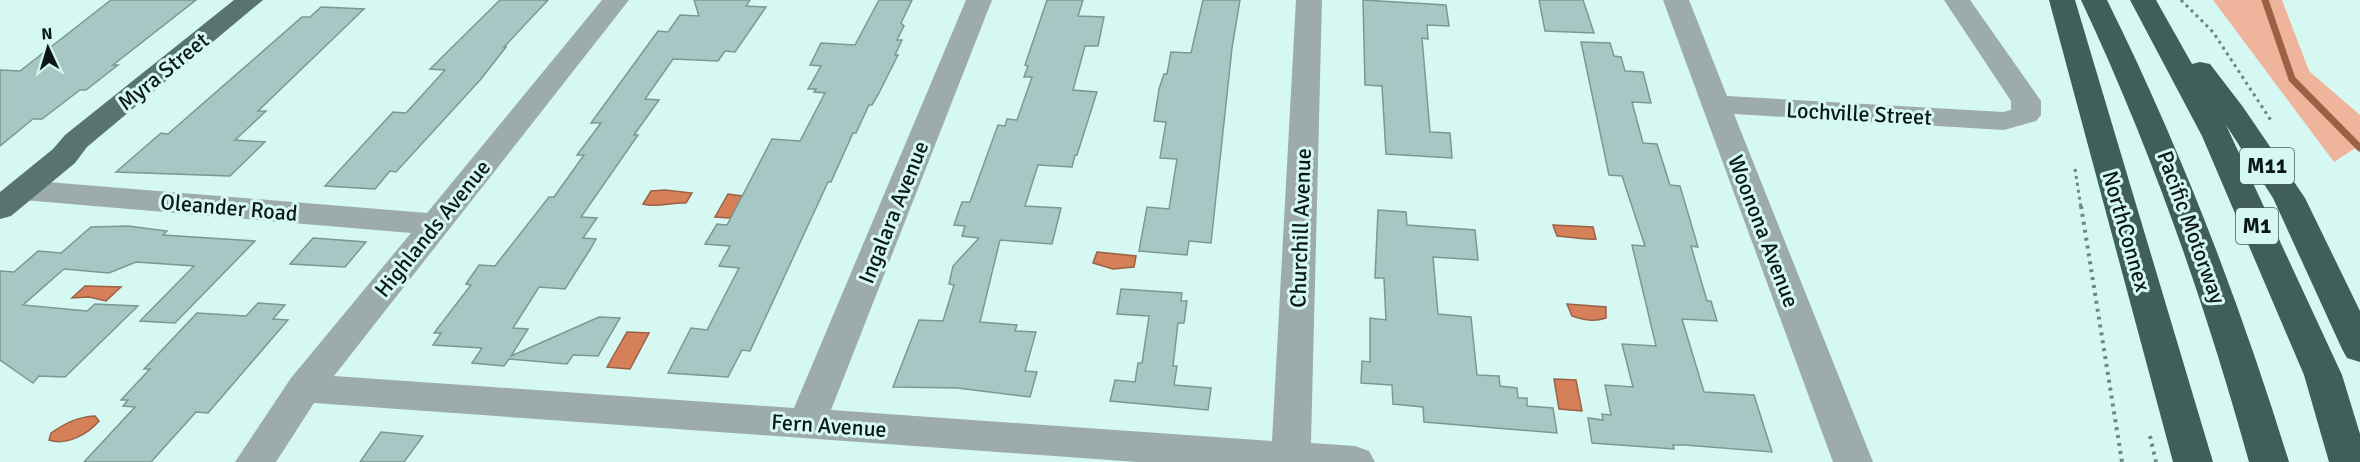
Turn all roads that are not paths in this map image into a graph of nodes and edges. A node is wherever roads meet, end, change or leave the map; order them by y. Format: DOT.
graph roads {
  1 [pos="250,0"];
  2 [pos="616,0"];
  3 [pos="979,0"];
  4 [pos="1309,0"];
  5 [pos="1676,0"];
  6 [pos="1957,0"];
  7 [pos="2062,0"];
  8 [pos="2094,0"];
  9 [pos="2144,0"];
  10 [pos="1714,104"];
  11 [pos="7,191"];
  12 [pos="436,224"];
  13 [pos="2360,349"];
  14 [pos="303,388"];
  15 [pos="807,423"];
  16 [pos="1015,450"];
  17 [pos="1291,456"];
  18 [pos="255,462"];
  19 [pos="1355,462"];
  20 [pos="1853,462"];
  21 [pos="2193,462"];
  22 [pos="2269,462"];
  23 [pos="2349,462"];
  1 -- 11 [label="main road, Myra Street"];
  2 -- 12 [label="street, Highlands Avenue"];
  3 -- 15 [label="street, Ingalara Avenue"];
  4 -- 17 [label="street, Churchill Avenue"];
  5 -- 10 [label="street, Woonona Avenue"];
  6 -- 10 [label="street, Lochville Street"];
  7 -- 21 [label="highway, NorthConnex"];
  8 -- 22 [label="highway, Pacific Motorway"];
  9 -- 13 [label="highway, M11"];
  9 -- 23 [label="highway, M1"];
  10 -- 20 [label="street, Woonona Avenue"];
  11 -- 12 [label="street, Oleander Road"];
  12 -- 14 [label="street, Highlands Avenue"];
  14 -- 15 [label="street, Fern Avenue"];
  14 -- 18 [label="street, Highlands Avenue"];
  15 -- 16 [label="street, Fern Avenue"];
  16 -- 17 [label="street, Fern Avenue"];
  17 -- 19 [label="street, Fern Avenue"];
}
